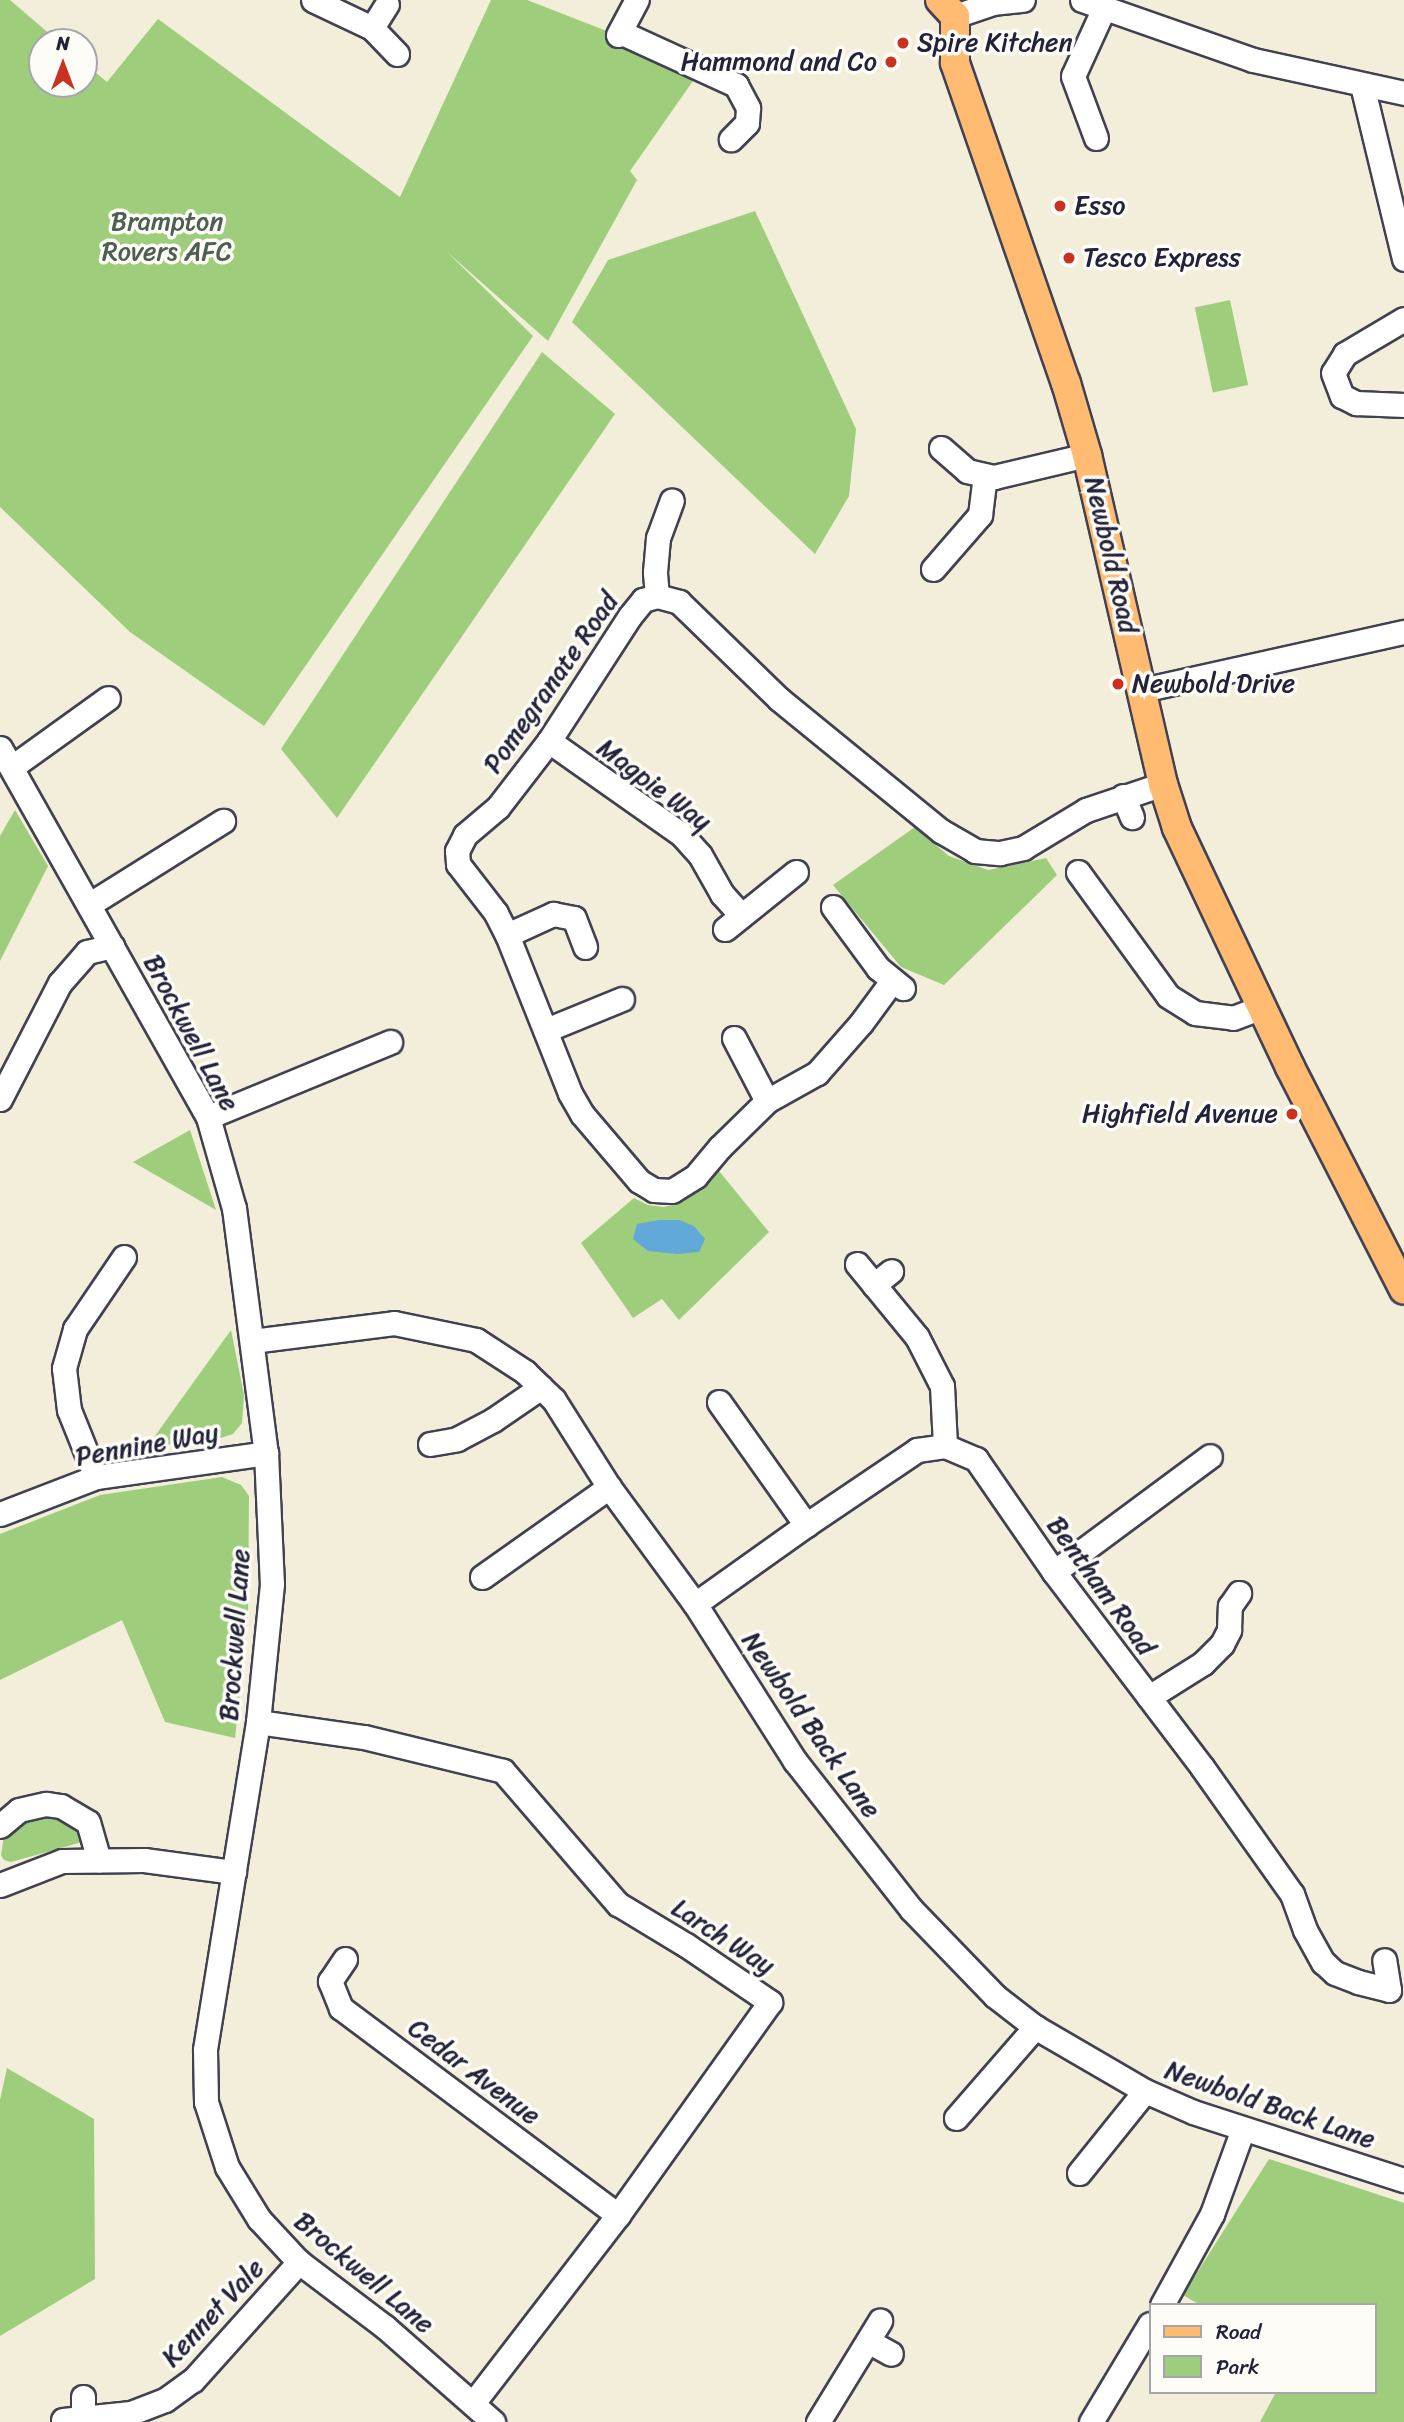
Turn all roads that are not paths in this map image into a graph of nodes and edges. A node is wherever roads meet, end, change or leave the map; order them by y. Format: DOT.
graph roads {
  1 [pos="313,0"];
  2 [pos="637,0"];
  3 [pos="1023,0"];
  4 [pos="387,4"];
  5 [pos="1093,4"];
  6 [pos="948,8"];
  7 [pos="372,28"];
  8 [pos="397,54"];
  9 [pos="1362,85"];
  10 [pos="1404,93"];
  11 [pos="1096,138"];
  12 [pos="731,139"];
  13 [pos="1404,259"];
  14 [pos="1404,319"];
  15 [pos="1404,405"];
  16 [pos="940,447"];
  17 [pos="1087,455"];
  18 [pos="985,475"];
  19 [pos="672,500"];
  20 [pos="933,569"];
  21 [pos="657,596"];
  22 [pos="1404,632"];
  23 [pos="1142,690"];
  24 [pos="108,698"];
  25 [pos="549,741"];
  26 [pos="6,757"];
  27 [pos="1163,784"];
  28 [pos="1123,796"];
  29 [pos="1132,817"];
  30 [pos="222,821"];
  31 [pos="796,872"];
  32 [pos="1079,872"];
  33 [pos="90,905"];
  34 [pos="833,906"];
  35 [pos="507,934"];
  36 [pos="112,946"];
  37 [pos="585,947"];
  38 [pos="622,999"];
  39 [pos="1262,1007"];
  40 [pos="546,1030"];
  41 [pos="734,1038"];
  42 [pos="390,1042"];
  43 [pos="0,1099"];
  44 [pos="767,1101"];
  45 [pos="208,1117"];
  46 [pos="124,1257"];
  47 [pos="857,1264"];
  48 [pos="1404,1290"];
  49 [pos="252,1341"];
  50 [pos="541,1387"];
  51 [pos="719,1402"];
  52 [pos="430,1444"];
  53 [pos="944,1446"];
  54 [pos="266,1453"];
  55 [pos="1210,1456"];
  56 [pos="96,1478"];
  57 [pos="609,1487"];
  58 [pos="0,1514"];
  59 [pos="806,1525"];
  60 [pos="1054,1572"];
  61 [pos="482,1577"];
  62 [pos="1240,1593"];
  63 [pos="695,1604"];
  64 [pos="1149,1698"];
  65 [pos="258,1722"];
  66 [pos="0,1826"];
  67 [pos="99,1860"];
  68 [pos="234,1872"];
  69 [pos="1,1880"];
  70 [pos="345,1959"];
  71 [pos="1384,1961"];
  72 [pos="1397,1992"];
  73 [pos="1035,2027"];
  74 [pos="1145,2091"];
  75 [pos="956,2118"];
  76 [pos="1244,2129"];
  77 [pos="1079,2174"];
  78 [pos="1404,2180"];
  79 [pos="618,2215"];
  80 [pos="299,2262"];
  81 [pos="1163,2303"];
  82 [pos="1148,2328"];
  83 [pos="891,2354"];
  84 [pos="474,2402"];
  85 [pos="76,2412"];
  86 [pos="493,2422"];
  87 [pos="818,2422"];
  88 [pos="1091,2422"];
  1 -- 7 [label="street"];
  2 -- 12 [label="street"];
  3 -- 6 [label="street"];
  4 -- 7 [label="street"];
  5 -- 9 [label="street"];
  5 -- 11 [label="street"];
  6 -- 17 [label="main road, Newbold Road"];
  7 -- 8 [label="street"];
  9 -- 10 [label="street"];
  9 -- 13 [label="street"];
  14 -- 15 [label="street"];
  16 -- 18 [label="street"];
  17 -- 18 [label="street"];
  17 -- 23 [label="main road, Newbold Road"];
  18 -- 20 [label="street"];
  19 -- 21 [label="street"];
  21 -- 25 [label="street, Pomegranate Road"];
  21 -- 28 [label="street, Pomegranate Road"];
  22 -- 23 [label="street"];
  23 -- 27 [label="main road, Newbold Road"];
  24 -- 26 [label="street"];
  25 -- 31 [label="street, Magpie Way"];
  25 -- 35 [label="street, Pomegranate Road"];
  26 -- 33 [label="street, Brockwell Lane"];
  27 -- 28 [label="street, Pomegranate Road"];
  27 -- 39 [label="main road, Newbold Road"];
  28 -- 29 [label="street"];
  30 -- 33 [label="street"];
  32 -- 39 [label="street"];
  33 -- 36 [label="street, Brockwell Lane"];
  34 -- 44 [label="street, Pomegranate Road"];
  35 -- 37 [label="street"];
  35 -- 40 [label="street, Pomegranate Road"];
  36 -- 43 [label="street"];
  36 -- 45 [label="street, Brockwell Lane"];
  38 -- 40 [label="street"];
  39 -- 48 [label="main road, Newbold Road"];
  40 -- 44 [label="street, Pomegranate Road"];
  41 -- 44 [label="street"];
  42 -- 45 [label="street"];
  45 -- 49 [label="street, Brockwell Lane"];
  46 -- 56 [label="street"];
  47 -- 53 [label="street"];
  49 -- 50 [label="street, Newbold Back Lane"];
  49 -- 54 [label="street, Brockwell Lane"];
  50 -- 52 [label="street"];
  50 -- 57 [label="street, Newbold Back Lane"];
  51 -- 59 [label="street"];
  53 -- 59 [label="street"];
  53 -- 60 [label="street, Bentham Road"];
  54 -- 56 [label="street, Pennine Way"];
  54 -- 65 [label="street, Brockwell Lane"];
  55 -- 60 [label="street"];
  56 -- 58 [label="street, Pennine Way"];
  57 -- 61 [label="street"];
  57 -- 63 [label="street, Newbold Back Lane"];
  59 -- 63 [label="street"];
  60 -- 64 [label="street, Bentham Road"];
  62 -- 64 [label="street"];
  63 -- 73 [label="street, Newbold Back Lane"];
  64 -- 72 [label="street, Bentham Road"];
  65 -- 68 [label="street, Brockwell Lane"];
  65 -- 79 [label="street, Larch Way"];
  66 -- 67 [label="street"];
  67 -- 68 [label="street"];
  67 -- 69 [label="street"];
  68 -- 80 [label="street, Brockwell Lane"];
  70 -- 79 [label="street, Cedar Avenue"];
  71 -- 72 [label="street, Bentham Road"];
  73 -- 74 [label="street, Newbold Back Lane"];
  73 -- 75 [label="street"];
  74 -- 76 [label="street, Newbold Back Lane"];
  74 -- 77 [label="street"];
  76 -- 78 [label="street, Newbold Back Lane"];
  76 -- 81 [label="street"];
  79 -- 84 [label="street, Larch Way"];
  80 -- 84 [label="street, Brockwell Lane"];
  80 -- 85 [label="street, Kennet Vale"];
  82 -- 88 [label="street"];
  83 -- 87 [label="street"];
  84 -- 86 [label="street, Brockwell Lane"];
}
